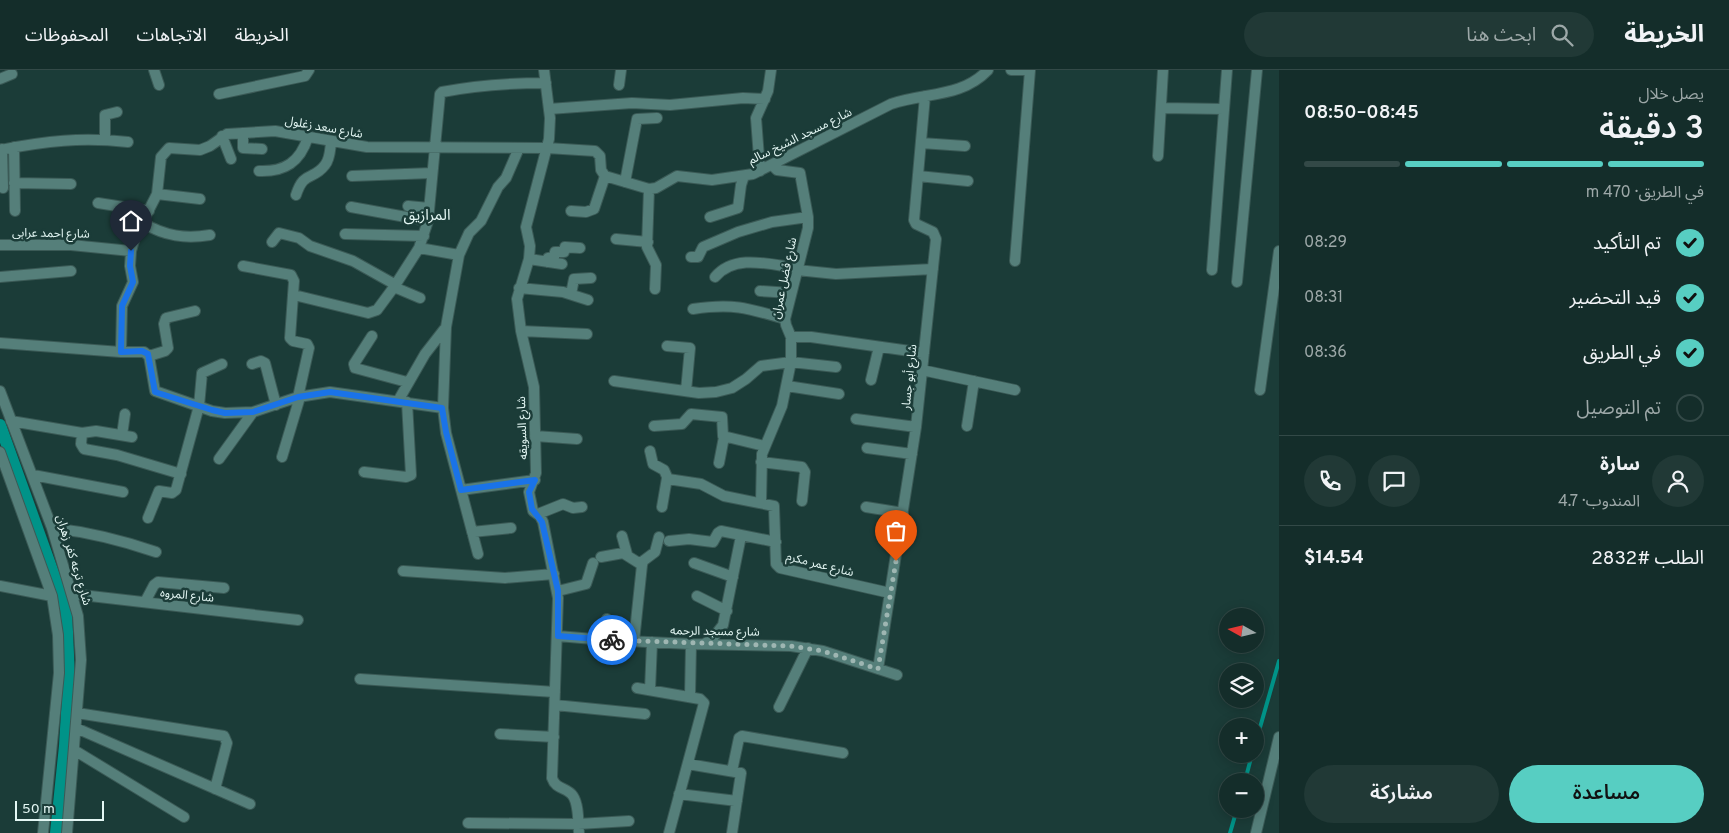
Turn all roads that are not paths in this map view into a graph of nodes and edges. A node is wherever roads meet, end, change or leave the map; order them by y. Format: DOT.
graph roads {
  1 [pos="154,70"];
  2 [pos="310,70"];
  3 [pos="544,70"];
  4 [pos="621,70"];
  5 [pos="771,70"];
  6 [pos="988,70"];
  7 [pos="1011,70"];
  8 [pos="1017,70"];
  9 [pos="1025,70"];
  10 [pos="1030,70"];
  11 [pos="1163,70"];
  12 [pos="1227,70"];
  13 [pos="1257,70"];
  14 [pos="12,74"];
  15 [pos="0,79"];
  16 [pos="546,83"];
  17 [pos="159,84"];
  18 [pos="619,85"];
  19 [pos="219,94"];
  20 [pos="924,96"];
  21 [pos="765,99"];
  22 [pos="1160,108"];
  23 [pos="550,109"];
  24 [pos="1224,109"];
  25 [pos="117,112"];
  26 [pos="657,118"];
  27 [pos="243,133"];
  28 [pos="222,136"];
  29 [pos="308,137"];
  30 [pos="105,139"];
  31 [pos="128,142"];
  32 [pos="331,143"];
  33 [pos="921,143"];
  34 [pos="965,146"];
  35 [pos="14,147"];
  36 [pos="434,147"];
  37 [pos="519,148"];
  38 [pos="547,148"];
  39 [pos="1,149"];
  40 [pos="262,149"];
  41 [pos="1158,156"];
  42 [pos="231,159"];
  43 [pos="772,165"];
  44 [pos="259,171"];
  45 [pos="760,171"];
  46 [pos="432,173"];
  47 [pos="352,176"];
  48 [pos="604,176"];
  49 [pos="744,176"];
  50 [pos="918,176"];
  51 [pos="968,181"];
  52 [pos="625,182"];
  53 [pos="14,183"];
  54 [pos="71,184"];
  55 [pos="3,188"];
  56 [pos="649,190"];
  57 [pos="157,194"];
  58 [pos="296,195"];
  59 [pos="200,199"];
  60 [pos="98,203"];
  61 [pos="408,206"];
  62 [pos="351,207"];
  63 [pos="429,208"];
  64 [pos="15,211"];
  65 [pos="149,211"];
  66 [pos="571,211"];
  67 [pos="710,217"];
  68 [pos="808,217"];
  69 [pos="428,221"];
  70 [pos="143,224"];
  71 [pos="344,234"];
  72 [pos="210,235"];
  73 [pos="424,236"];
  74 [pos="616,239"];
  75 [pos="272,242"];
  76 [pos="648,242"];
  77 [pos="0,245"];
  78 [pos="420,248"];
  79 [pos="580,248"];
  80 [pos="1279,250"];
  81 [pos="131,251"];
  82 [pos="459,255"];
  83 [pos="691,256"];
  84 [pos="529,259"];
  85 [pos="1015,261"];
  86 [pos="547,262"];
  87 [pos="562,264"];
  88 [pos="243,266"];
  89 [pos="797,269"];
  90 [pos="933,269"];
  91 [pos="1212,270"];
  92 [pos="71,271"];
  93 [pos="0,277"];
  94 [pos="714,277"];
  95 [pos="591,278"];
  96 [pos="1237,282"];
  97 [pos="395,286"];
  98 [pos="519,288"];
  99 [pos="655,289"];
  100 [pos="760,291"];
  101 [pos="791,293"];
  102 [pos="571,294"];
  103 [pos="294,296"];
  104 [pos="420,298"];
  105 [pos="588,300"];
  106 [pos="693,309"];
  107 [pos="195,311"];
  108 [pos="785,319"];
  109 [pos="446,327"];
  110 [pos="521,331"];
  111 [pos="587,334"];
  112 [pos="372,336"];
  113 [pos="791,337"];
  114 [pos="0,343"];
  115 [pos="667,346"];
  116 [pos="879,347"];
  117 [pos="121,352"];
  118 [pos="924,353"];
  119 [pos="149,356"];
  120 [pos="791,362"];
  121 [pos="222,364"];
  122 [pos="252,364"];
  123 [pos="836,366"];
  124 [pos="922,370"];
  125 [pos="871,380"];
  126 [pos="614,381"];
  127 [pos="974,381"];
  128 [pos="407,382"];
  129 [pos="787,386"];
  130 [pos="1015,390"];
  131 [pos="1260,390"];
  132 [pos="0,391"];
  133 [pos="686,391"];
  134 [pos="840,394"];
  135 [pos="299,397"];
  136 [pos="402,402"];
  137 [pos="276,405"];
  138 [pos="199,406"];
  139 [pos="442,408"];
  140 [pos="253,412"];
  141 [pos="125,414"];
  142 [pos="856,419"];
  143 [pos="11,422"];
  144 [pos="654,426"];
  145 [pos="967,426"];
  146 [pos="916,427"];
  147 [pos="82,432"];
  148 [pos="535,436"];
  149 [pos="724,437"];
  150 [pos="577,439"];
  151 [pos="764,446"];
  152 [pos="867,448"];
  153 [pos="650,451"];
  154 [pos="0,452"];
  155 [pos="912,454"];
  156 [pos="282,457"];
  157 [pos="219,459"];
  158 [pos="761,462"];
  159 [pos="719,463"];
  160 [pos="364,472"];
  161 [pos="180,474"];
  162 [pos="33,475"];
  163 [pos="667,478"];
  164 [pos="535,480"];
  165 [pos="461,490"];
  166 [pos="123,492"];
  167 [pos="802,501"];
  168 [pos="761,503"];
  169 [pos="582,507"];
  170 [pos="662,507"];
  171 [pos="866,507"];
  172 [pos="903,513"];
  173 [pos="538,514"];
  174 [pos="148,518"];
  175 [pos="52,528"];
  176 [pos="510,528"];
  177 [pos="472,532"];
  178 [pos="622,536"];
  179 [pos="742,536"];
  180 [pos="658,537"];
  181 [pos="669,541"];
  182 [pos="776,542"];
  183 [pos="156,552"];
  184 [pos="478,554"];
  185 [pos="627,554"];
  186 [pos="694,563"];
  187 [pos="642,565"];
  188 [pos="403,571"];
  189 [pos="554,574"];
  190 [pos="734,578"];
  191 [pos="0,586"];
  192 [pos="224,588"];
  193 [pos="558,591"];
  194 [pos="890,593"];
  195 [pos="73,594"];
  196 [pos="52,596"];
  197 [pos="697,596"];
  198 [pos="145,602"];
  199 [pos="726,611"];
  200 [pos="607,619"];
  201 [pos="298,620"];
  202 [pos="558,636"];
  203 [pos="605,640"];
  204 [pos="634,641"];
  205 [pos="652,642"];
  206 [pos="691,644"];
  207 [pos="704,644"];
  208 [pos="808,648"];
  209 [pos="878,669"];
  210 [pos="897,675"];
  211 [pos="360,679"];
  212 [pos="637,688"];
  213 [pos="650,690"];
  214 [pos="555,692"];
  215 [pos="690,698"];
  216 [pos="555,705"];
  217 [pos="779,707"];
  218 [pos="77,713"];
  219 [pos="645,714"];
  220 [pos="76,728"];
  221 [pos="500,734"];
  222 [pos="1279,737"];
  223 [pos="554,738"];
  224 [pos="74,750"];
  225 [pos="842,753"];
  226 [pos="688,764"];
  227 [pos="732,771"];
  228 [pos="215,789"];
  229 [pos="680,794"];
  230 [pos="737,801"];
  231 [pos="250,804"];
  232 [pos="184,817"];
  233 [pos="630,821"];
  234 [pos="468,823"];
  235 [pos="579,828"];
  236 [pos="43,833"];
  237 [pos="67,833"];
  238 [pos="669,833"];
  239 [pos="732,833"];
  240 [pos="1256,833"];
  1 -- 17 [label="street"];
  2 -- 19 [label="street"];
  3 -- 16 [label="street, شارع السويقه"];
  4 -- 18 [label="street"];
  5 -- 21 [label="street"];
  6 -- 20 [label="street, شارع مسجد الشيخ سالم"];
  7 -- 8 [label="street"];
  8 -- 9 [label="street"];
  10 -- 85 [label="street"];
  11 -- 22 [label="street"];
  12 -- 24 [label="street"];
  13 -- 96 [label="street"];
  14 -- 15 [label="street"];
  16 -- 23 [label="street, شارع السويقه"];
  16 -- 36 [label="street"];
  20 -- 33 [label="street, شارع أبو جسار"];
  20 -- 43 [label="street, شارع مسجد الشيخ سالم"];
  21 -- 23 [label="street"];
  21 -- 45 [label="street"];
  22 -- 24 [label="street"];
  22 -- 41 [label="street"];
  23 -- 38 [label="street, شارع السويقه"];
  24 -- 91 [label="street"];
  25 -- 30 [label="street"];
  26 -- 52 [label="street"];
  27 -- 28 [label="street, شارع سعد زغلول"];
  27 -- 29 [label="street, شارع سعد زغلول"];
  27 -- 40 [label="street"];
  28 -- 42 [label="street"];
  28 -- 57 [label="street, شارع سعد زغلول"];
  29 -- 32 [label="street, شارع سعد زغلول"];
  29 -- 44 [label="street"];
  30 -- 31 [label="street"];
  30 -- 35 [label="street"];
  32 -- 36 [label="street, شارع سعد زغلول"];
  32 -- 58 [label="street"];
  33 -- 34 [label="street"];
  33 -- 50 [label="street, شارع أبو جسار"];
  35 -- 39 [label="street"];
  35 -- 53 [label="street"];
  36 -- 37 [label="street, شارع سعد زغلول"];
  36 -- 46 [label="street"];
  37 -- 38 [label="street, شارع سعد زغلول"];
  37 -- 82 [label="street"];
  38 -- 48 [label="street"];
  38 -- 84 [label="street, شارع السويقه"];
  39 -- 55 [label="street"];
  43 -- 45 [label="street, شارع مسجد الشيخ سالم"];
  43 -- 68 [label="street, شارع فضل عمران"];
  45 -- 49 [label="street, شارع مسجد الشيخ سالم"];
  46 -- 47 [label="street"];
  46 -- 63 [label="street"];
  48 -- 52 [label="street"];
  48 -- 66 [label="street"];
  49 -- 56 [label="street, شارع مسجد الشيخ سالم"];
  49 -- 67 [label="street"];
  50 -- 51 [label="street"];
  50 -- 90 [label="street, شارع أبو جسار"];
  52 -- 56 [label="street"];
  53 -- 54 [label="street"];
  53 -- 64 [label="street"];
  56 -- 76 [label="street"];
  57 -- 59 [label="street"];
  57 -- 65 [label="street, شارع سعد زغلول"];
  60 -- 65 [label="street"];
  61 -- 63 [label="street"];
  62 -- 69 [label="street"];
  63 -- 69 [label="street"];
  65 -- 70 [label="street, شارع سعد زغلول"];
  68 -- 83 [label="street"];
  68 -- 89 [label="street, شارع فضل عمران"];
  69 -- 73 [label="street"];
  70 -- 72 [label="street"];
  70 -- 81 [label="street, شارع سعد زغلول"];
  71 -- 73 [label="street"];
  73 -- 78 [label="street"];
  74 -- 76 [label="street"];
  75 -- 97 [label="street"];
  76 -- 99 [label="street"];
  77 -- 81 [label="street, شارع احمد عرابى"];
  78 -- 82 [label="street"];
  78 -- 97 [label="street"];
  79 -- 86 [label="street"];
  80 -- 131 [label="street"];
  81 -- 117 [label="street, شارع سعد زغلول"];
  82 -- 109 [label="street"];
  84 -- 86 [label="street"];
  84 -- 98 [label="street, شارع السويقه"];
  86 -- 87 [label="street"];
  88 -- 103 [label="street"];
  89 -- 90 [label="street"];
  89 -- 94 [label="street"];
  89 -- 101 [label="street, شارع فضل عمران"];
  90 -- 118 [label="street, شارع أبو جسار"];
  92 -- 93 [label="street"];
  95 -- 102 [label="street"];
  97 -- 103 [label="street"];
  97 -- 104 [label="street"];
  98 -- 102 [label="street"];
  98 -- 110 [label="street, شارع السويقه"];
  100 -- 101 [label="street"];
  101 -- 108 [label="street, شارع فضل عمران"];
  102 -- 105 [label="street"];
  103 -- 135 [label="street"];
  106 -- 108 [label="street"];
  107 -- 119 [label="street"];
  108 -- 113 [label="street, شارع فضل عمران"];
  109 -- 128 [label="street"];
  109 -- 139 [label="street"];
  110 -- 111 [label="street"];
  110 -- 148 [label="street, شارع السويقه"];
  112 -- 128 [label="street"];
  113 -- 116 [label="street"];
  113 -- 120 [label="street, شارع فضل عمران"];
  114 -- 117 [label="street"];
  115 -- 133 [label="street"];
  116 -- 118 [label="street"];
  116 -- 125 [label="street"];
  117 -- 119 [label="street"];
  118 -- 124 [label="street, شارع أبو جسار"];
  119 -- 138 [label="street"];
  120 -- 123 [label="street"];
  120 -- 129 [label="street, شارع فضل عمران"];
  120 -- 133 [label="street"];
  121 -- 138 [label="street"];
  122 -- 137 [label="street"];
  124 -- 127 [label="street"];
  124 -- 146 [label="street, شارع أبو جسار"];
  126 -- 133 [label="street"];
  127 -- 130 [label="street"];
  127 -- 145 [label="street"];
  128 -- 136 [label="street"];
  129 -- 134 [label="street"];
  129 -- 151 [label="street, شارع فضل عمران"];
  132 -- 143 [label="street, شارع ترعه كفر زهران"];
  135 -- 136 [label="street"];
  135 -- 137 [label="street"];
  135 -- 156 [label="street"];
  136 -- 139 [label="street"];
  136 -- 160 [label="street"];
  137 -- 140 [label="street"];
  138 -- 140 [label="street"];
  138 -- 161 [label="street"];
  139 -- 165 [label="street"];
  140 -- 157 [label="street"];
  141 -- 147 [label="street"];
  142 -- 146 [label="street"];
  143 -- 147 [label="street"];
  143 -- 162 [label="street, شارع ترعه كفر زهران"];
  144 -- 149 [label="street"];
  146 -- 155 [label="street, شارع أبو جسار"];
  147 -- 161 [label="street"];
  148 -- 150 [label="street"];
  148 -- 164 [label="street, شارع السويقه"];
  149 -- 151 [label="street"];
  149 -- 159 [label="street"];
  151 -- 158 [label="street, شارع فضل عمران"];
  152 -- 155 [label="street"];
  153 -- 163 [label="street"];
  154 -- 196 [label="street"];
  155 -- 172 [label="street, شارع أبو جسار"];
  158 -- 167 [label="street"];
  158 -- 168 [label="street, شارع فضل عمران"];
  161 -- 174 [label="street"];
  162 -- 166 [label="street"];
  162 -- 175 [label="street, شارع ترعه كفر زهران"];
  163 -- 168 [label="street"];
  163 -- 170 [label="street"];
  164 -- 165 [label="street"];
  164 -- 173 [label="street, شارع السويقه"];
  165 -- 177 [label="street"];
  168 -- 182 [label="street"];
  169 -- 173 [label="street"];
  171 -- 172 [label="street"];
  172 -- 194 [label="street, شارع أبو جسار"];
  173 -- 189 [label="street, شارع السويقه"];
  175 -- 183 [label="street"];
  175 -- 195 [label="street, شارع ترعه كفر زهران"];
  176 -- 177 [label="street"];
  177 -- 184 [label="street"];
  178 -- 185 [label="street"];
  179 -- 181 [label="street"];
  179 -- 182 [label="street"];
  179 -- 190 [label="street"];
  180 -- 187 [label="street"];
  182 -- 194 [label="street, شارع عمر مكرم"];
  185 -- 187 [label="street"];
  185 -- 193 [label="street"];
  186 -- 190 [label="street"];
  187 -- 204 [label="street"];
  188 -- 189 [label="street"];
  189 -- 193 [label="street, شارع السويقه"];
  190 -- 199 [label="street"];
  191 -- 196 [label="street"];
  192 -- 198 [label="street"];
  193 -- 202 [label="street, شارع السويقه"];
  194 -- 209 [label="street, شارع أبو جسار"];
  195 -- 198 [label="street, شارع المروه"];
  195 -- 218 [label="street, شارع ترعه كفر زهران"];
  196 -- 236 [label="street"];
  197 -- 199 [label="street"];
  198 -- 201 [label="street, شارع المروه"];
  199 -- 207 [label="street"];
  200 -- 203 [label="street"];
  202 -- 203 [label="street, شارع مسجد الرحمه"];
  202 -- 214 [label="street, شارع السويقه"];
  203 -- 204 [label="street, شارع مسجد الرحمه"];
  204 -- 205 [label="street, شارع مسجد الرحمه"];
  205 -- 206 [label="street, شارع مسجد الرحمه"];
  205 -- 213 [label="street"];
  206 -- 207 [label="street, شارع مسجد الرحمه"];
  206 -- 215 [label="street"];
  207 -- 208 [label="street, شارع مسجد الرحمه"];
  208 -- 209 [label="street, شارع مسجد الرحمه"];
  208 -- 217 [label="street"];
  209 -- 210 [label="street, شارع مسجد الرحمه"];
  211 -- 214 [label="street"];
  212 -- 213 [label="street"];
  213 -- 215 [label="street"];
  214 -- 216 [label="street, شارع السويقه"];
  215 -- 226 [label="street"];
  216 -- 219 [label="street"];
  216 -- 223 [label="street, شارع السويقه"];
  218 -- 220 [label="street, شارع ترعه كفر زهران"];
  218 -- 228 [label="street"];
  220 -- 224 [label="street, شارع ترعه كفر زهران"];
  220 -- 228 [label="street"];
  221 -- 223 [label="street"];
  222 -- 240 [label="street"];
  223 -- 235 [label="street, شارع السويقه"];
  224 -- 232 [label="street"];
  224 -- 237 [label="street, شارع ترعه كفر زهران"];
  225 -- 227 [label="street"];
  226 -- 227 [label="street"];
  226 -- 229 [label="street"];
  227 -- 230 [label="street"];
  228 -- 231 [label="street"];
  229 -- 230 [label="street"];
  229 -- 238 [label="street"];
  230 -- 239 [label="street"];
  233 -- 235 [label="street"];
  234 -- 235 [label="street"];
}
